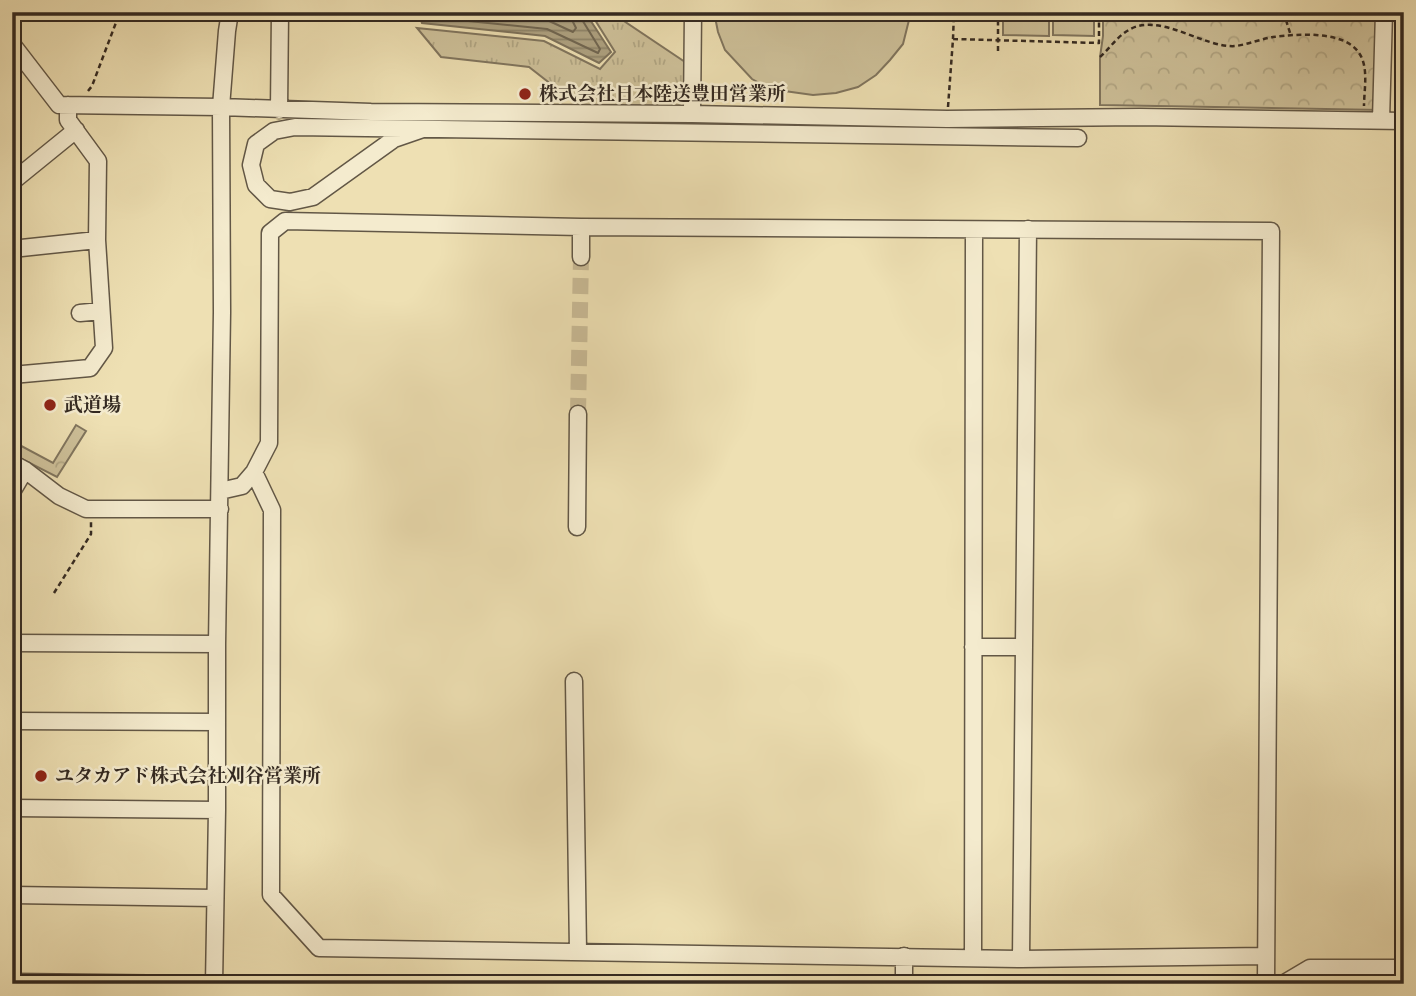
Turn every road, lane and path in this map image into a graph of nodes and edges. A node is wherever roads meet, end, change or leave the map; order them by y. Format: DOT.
graph roads {
  1 [pos="120,12"];
  2 [pos="230,12"];
  3 [pos="280,12"];
  4 [pos="693,12"];
  5 [pos="954,12"];
  6 [pos="998,12"];
  7 [pos="1099,12"];
  8 [pos="1209,12"];
  9 [pos="1239,12"];
  10 [pos="1247,12"];
  11 [pos="1305,12"];
  12 [pos="1384,12"];
  13 [pos="1286,20"];
  14 [pos="1291,36"];
  15 [pos="953,39"];
  16 [pos="998,39"];
  17 [pos="12,44"];
  18 [pos="998,54"];
  19 [pos="1100,57"];
  20 [pos="73,105"];
  21 [pos="221,107"];
  22 [pos="1364,109"];
  23 [pos="279,110"];
  24 [pos="692,114"];
  25 [pos="947,118"];
  26 [pos="1381,120"];
  27 [pos="1404,121"];
  28 [pos="424,129"];
  29 [pos="76,130"];
  30 [pos="1078,138"];
  31 [pos="12,183"];
  32 [pos="581,227"];
  33 [pos="1028,229"];
  34 [pos="974,230"];
  35 [pos="97,240"];
  36 [pos="12,249"];
  37 [pos="581,257"];
  38 [pos="101,311"];
  39 [pos="80,313"];
  40 [pos="12,375"];
  41 [pos="579,414"];
  42 [pos="19,466"];
  43 [pos="254,472"];
  44 [pos="220,491"];
  45 [pos="12,492"];
  46 [pos="92,509"];
  47 [pos="220,509"];
  48 [pos="577,527"];
  49 [pos="54,593"];
  50 [pos="12,643"];
  51 [pos="217,644"];
  52 [pos="973,647"];
  53 [pos="1024,647"];
  54 [pos="574,681"];
  55 [pos="12,721"];
  56 [pos="217,722"];
  57 [pos="12,808"];
  58 [pos="217,810"];
  59 [pos="12,895"];
  60 [pos="215,898"];
  61 [pos="578,951"];
  62 [pos="904,956"];
  63 [pos="1266,956"];
  64 [pos="973,958"];
  65 [pos="1021,959"];
  66 [pos="1404,968"];
  67 [pos="12,982"];
  68 [pos="47,983"];
  69 [pos="193,984"];
  70 [pos="214,984"];
  71 [pos="904,984"];
  72 [pos="1266,984"];
  73 [pos="1283,984"];
  1 -- 20 [label="path"];
  2 -- 21 [label="street"];
  3 -- 23 [label="street"];
  4 -- 24 [label="street"];
  5 -- 15 [label="path"];
  6 -- 16 [label="path"];
  7 -- 16 [label="path"];
  8 -- 9 [label="path"];
  10 -- 13 [label="path"];
  11 -- 13 [label="path"];
  12 -- 26 [label="street"];
  13 -- 14 [label="path"];
  14 -- 19 [label="path"];
  14 -- 22 [label="path"];
  15 -- 16 [label="path"];
  15 -- 25 [label="path"];
  16 -- 18 [label="path"];
  17 -- 20 [label="street"];
  20 -- 21 [label="street"];
  20 -- 29 [label="street"];
  21 -- 23 [label="street"];
  21 -- 44 [label="street"];
  23 -- 24 [label="street"];
  24 -- 25 [label="street"];
  25 -- 26 [label="street"];
  26 -- 27 [label="street"];
  28 -- 28 [label="street"];
  28 -- 30 [label="street"];
  29 -- 31 [label="street"];
  29 -- 35 [label="street"];
  32 -- 34 [label="street"];
  32 -- 37 [label="street"];
  32 -- 43 [label="street"];
  33 -- 34 [label="street"];
  33 -- 53 [label="street"];
  33 -- 63 [label="street"];
  34 -- 52 [label="street"];
  35 -- 36 [label="street"];
  35 -- 38 [label="street"];
  38 -- 39 [label="street"];
  38 -- 40 [label="street"];
  41 -- 48 [label="street"];
  42 -- 45 [label="street"];
  42 -- 46 [label="street"];
  43 -- 44 [label="street"];
  43 -- 61 [label="street"];
  44 -- 47 [label="street"];
  46 -- 47 [label="street"];
  46 -- 49 [label="path"];
  47 -- 51 [label="street"];
  50 -- 51 [label="street"];
  51 -- 56 [label="street"];
  52 -- 53 [label="street"];
  52 -- 64 [label="street"];
  53 -- 65 [label="street"];
  54 -- 61 [label="street"];
  55 -- 56 [label="street"];
  56 -- 58 [label="street"];
  57 -- 58 [label="street"];
  58 -- 60 [label="street"];
  59 -- 60 [label="street"];
  60 -- 70 [label="street"];
  61 -- 62 [label="street"];
  62 -- 64 [label="street"];
  62 -- 71 [label="street"];
  63 -- 65 [label="street"];
  63 -- 72 [label="street"];
  64 -- 65 [label="street"];
  66 -- 73 [label="street"];
  67 -- 68 [label="street"];
  68 -- 69 [label="street"];
}
